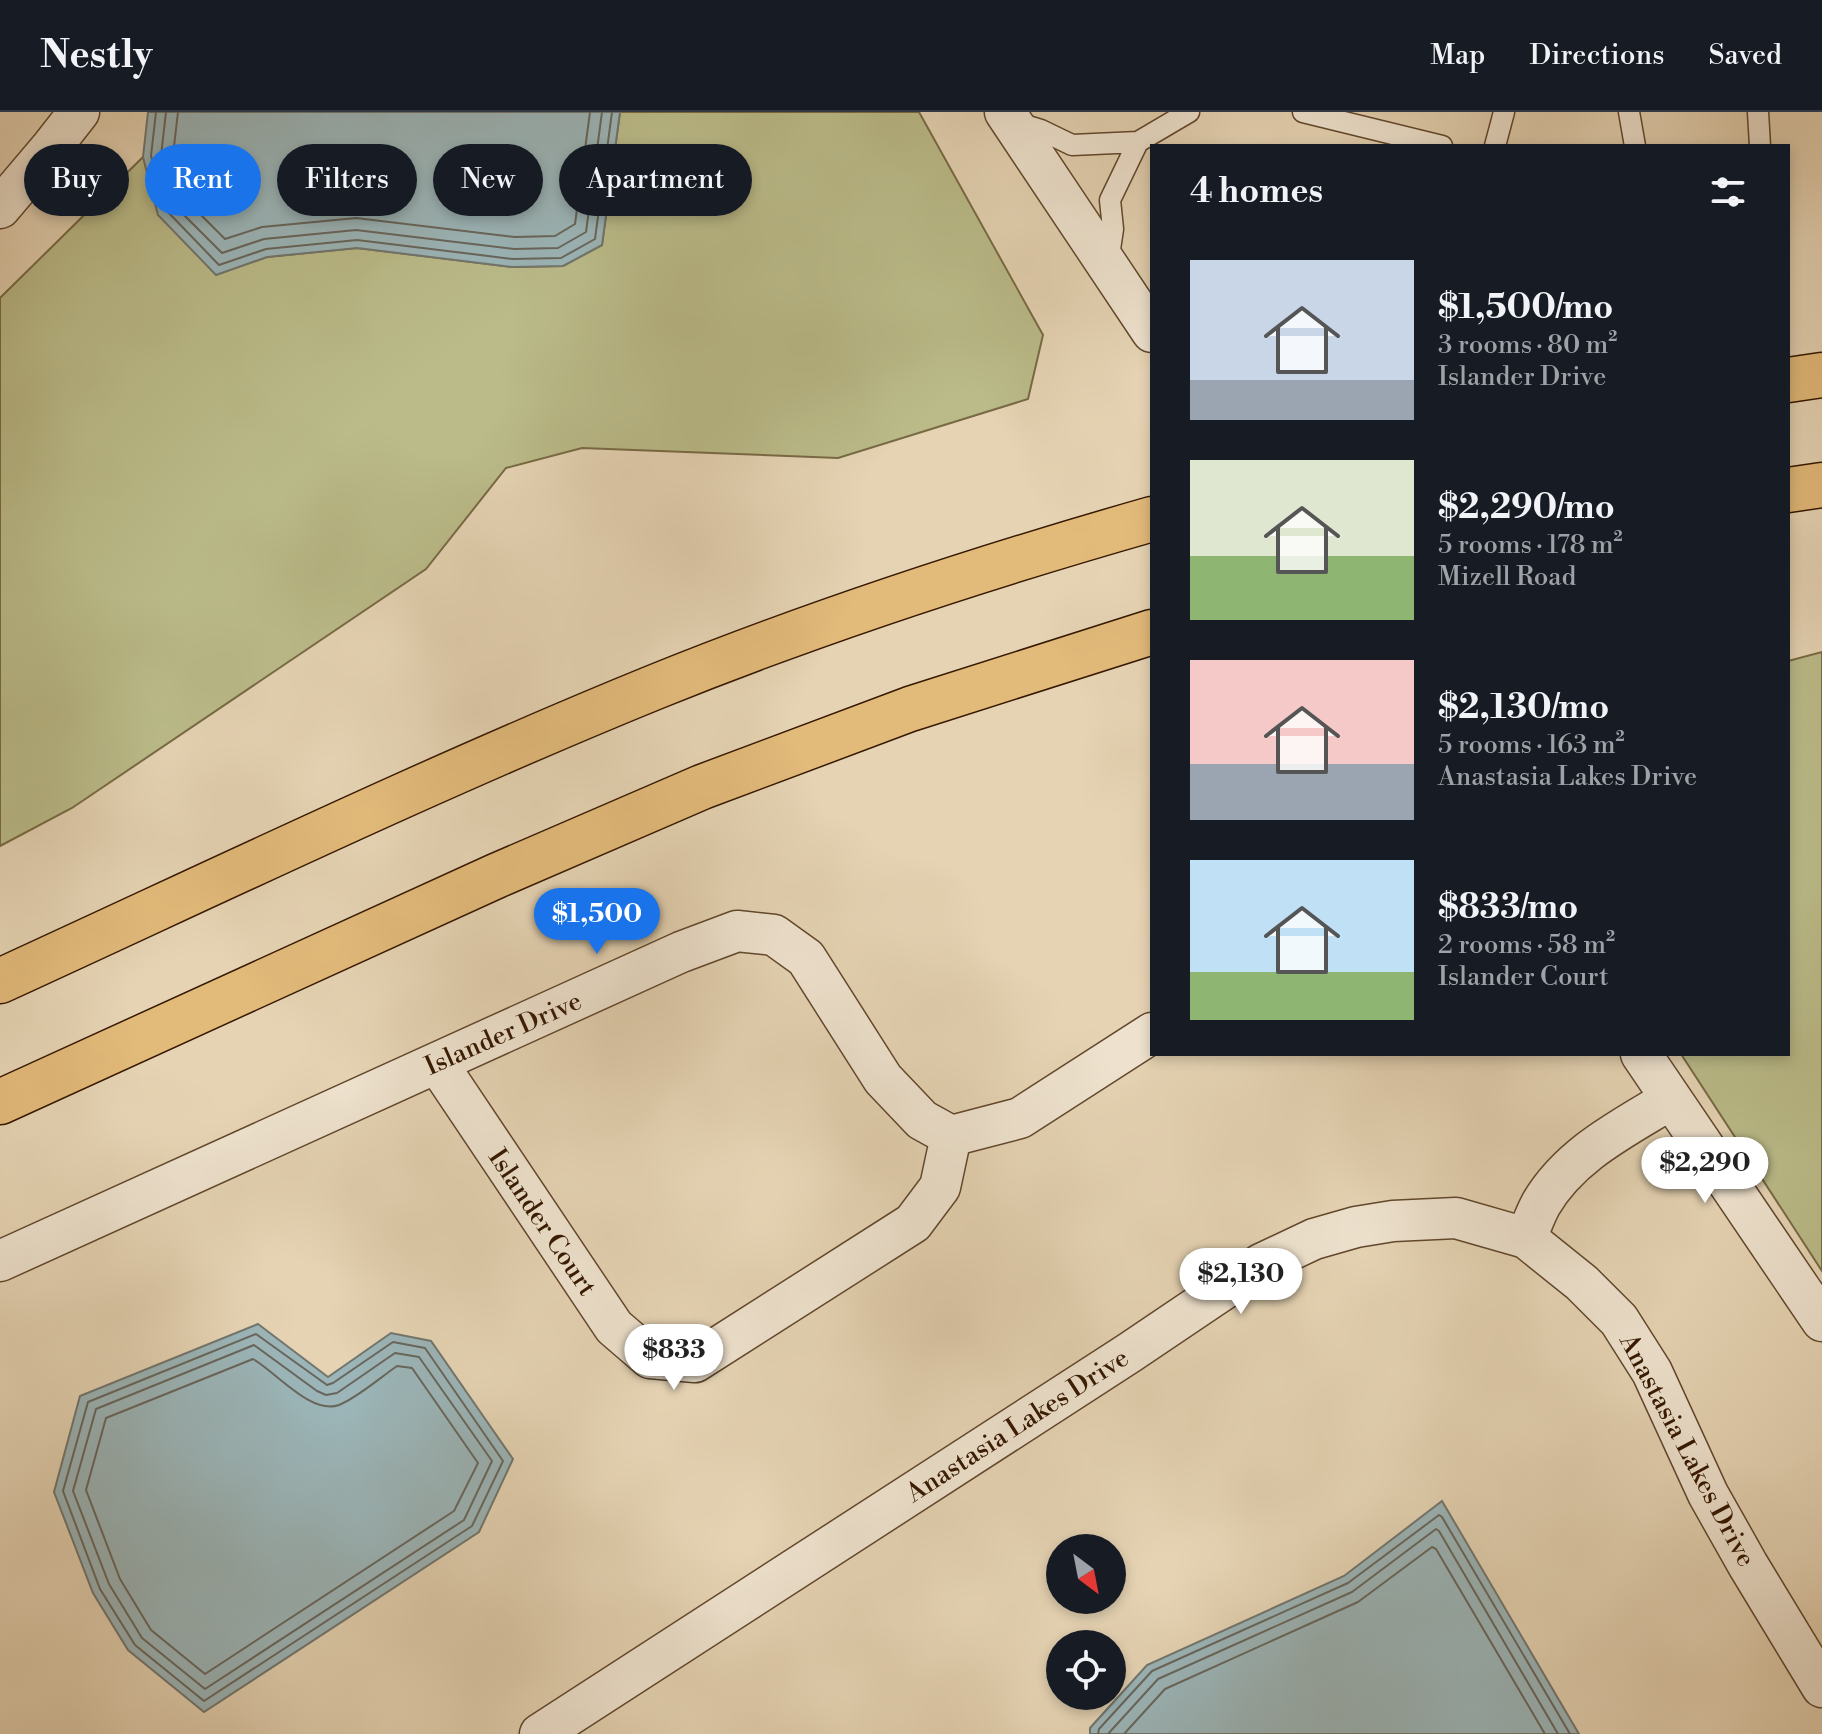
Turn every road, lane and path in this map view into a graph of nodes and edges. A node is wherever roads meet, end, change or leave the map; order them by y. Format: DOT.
graph roads {
  1 [pos="79,112"];
  2 [pos="1189,112"];
  3 [pos="1303,112"];
  4 [pos="1504,112"];
  5 [pos="1629,112"];
  6 [pos="1758,112"];
  7 [pos="1008,116"];
  8 [pos="1138,142"];
  9 [pos="1434,144"];
  10 [pos="1496,144"];
  11 [pos="1635,144"];
  12 [pos="1760,144"];
  13 [pos="0,208"];
  14 [pos="1108,267"];
  15 [pos="1150,329"];
  16 [pos="1822,375"];
  17 [pos="1790,380"];
  18 [pos="1822,485"];
  19 [pos="1790,490"];
  20 [pos="1150,520"];
  21 [pos="1150,633"];
  22 [pos="0,981"];
  23 [pos="1150,1034"];
  24 [pos="1642,1056"];
  25 [pos="437,1063"];
  26 [pos="1671,1099"];
  27 [pos="0,1102"];
  28 [pos="951,1136"];
  29 [pos="1526,1238"];
  30 [pos="0,1261"];
  31 [pos="1822,1321"];
  32 [pos="1822,1687"];
  33 [pos="540,1734"];
  1 -- 13 [label="street"];
  2 -- 8 [label="lane"];
  3 -- 9 [label="lane"];
  4 -- 10 [label="lane"];
  5 -- 11 [label="lane"];
  6 -- 12 [label="lane"];
  7 -- 8 [label="lane"];
  7 -- 14 [label="street"];
  8 -- 14 [label="lane"];
  14 -- 15 [label="street"];
  16 -- 17 [label="main road"];
  18 -- 19 [label="main road"];
  20 -- 22 [label="main road"];
  21 -- 27 [label="main road"];
  23 -- 28 [label="street"];
  24 -- 26 [label="street"];
  25 -- 28 [label="street, Islander Drive"];
  25 -- 28 [label="street, Islander Court"];
  25 -- 30 [label="street, Islander Drive"];
  26 -- 29 [label="street"];
  26 -- 31 [label="street"];
  29 -- 32 [label="street, Anastasia Lakes Drive"];
  29 -- 33 [label="street, Anastasia Lakes Drive"];
}
